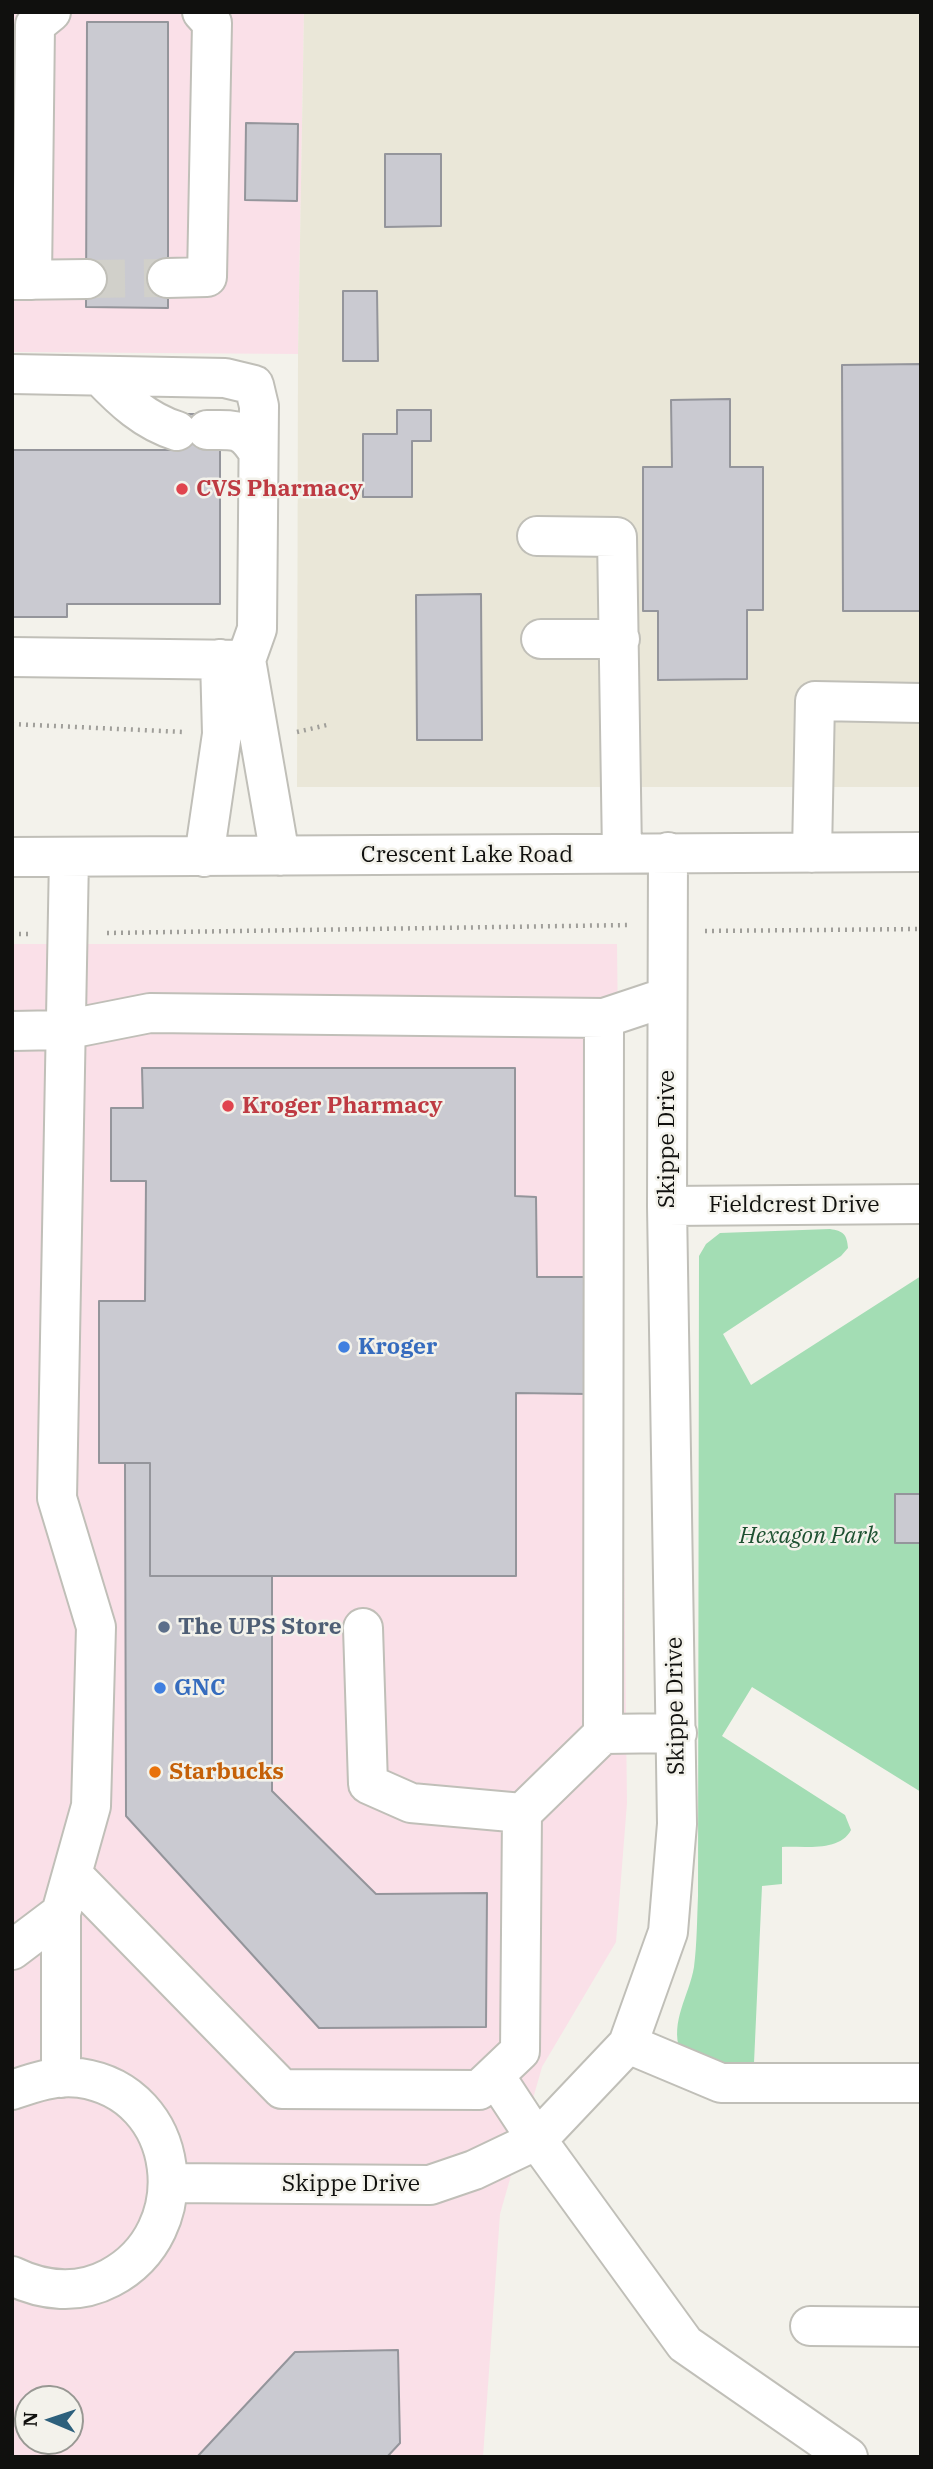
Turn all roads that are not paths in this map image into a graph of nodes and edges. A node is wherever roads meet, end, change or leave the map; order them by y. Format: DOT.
graph roads {
  1 [pos="51,12"];
  2 [pos="202,12"];
  3 [pos="167,278"];
  4 [pos="87,279"];
  5 [pos="22,280"];
  6 [pos="12,374"];
  7 [pos="100,376"];
  8 [pos="258,453"];
  9 [pos="537,536"];
  10 [pos="541,639"];
  11 [pos="620,639"];
  12 [pos="12,657"];
  13 [pos="233,659"];
  14 [pos="921,703"];
  15 [pos="668,852"];
  16 [pos="921,852"];
  17 [pos="622,853"];
  18 [pos="812,853"];
  19 [pos="279,856"];
  20 [pos="12,857"];
  21 [pos="69,857"];
  22 [pos="204,857"];
  23 [pos="667,997"];
  24 [pos="604,1018"];
  25 [pos="64,1030"];
  26 [pos="12,1031"];
  27 [pos="921,1205"];
  28 [pos="667,1206"];
  29 [pos="363,1628"];
  30 [pos="603,1734"];
  31 [pos="677,1734"];
  32 [pos="522,1813"];
  33 [pos="72,1874"];
  34 [pos="61,1913"];
  35 [pos="12,1950"];
  36 [pos="628,2044"];
  37 [pos="495,2076"];
  38 [pos="61,2078"];
  39 [pos="921,2083"];
  40 [pos="12,2091"];
  41 [pos="537,2140"];
  42 [pos="170,2183"];
  43 [pos="12,2276"];
  44 [pos="810,2326"];
  45 [pos="921,2328"];
  46 [pos="848,2457"];
  1 -- 5 [label="street"];
  2 -- 3 [label="street"];
  4 -- 5 [label="street"];
  6 -- 7 [label="street"];
  7 -- 8 [label="street"];
  7 -- 8 [label="street"];
  8 -- 13 [label="street"];
  9 -- 11 [label="street"];
  10 -- 11 [label="street"];
  11 -- 17 [label="street"];
  12 -- 13 [label="street"];
  13 -- 19 [label="street"];
  13 -- 22 [label="street"];
  14 -- 18 [label="street"];
  15 -- 17 [label="street, Crescent Lake Road"];
  15 -- 18 [label="street, Crescent Lake Road"];
  15 -- 23 [label="street, Skippe Drive"];
  16 -- 18 [label="street, Crescent Lake Road"];
  17 -- 19 [label="street, Crescent Lake Road"];
  19 -- 22 [label="street, Crescent Lake Road"];
  20 -- 21 [label="street, Crescent Lake Road"];
  21 -- 22 [label="street, Crescent Lake Road"];
  21 -- 25 [label="street"];
  23 -- 24 [label="street"];
  23 -- 28 [label="street, Skippe Drive"];
  24 -- 25 [label="street"];
  24 -- 30 [label="street"];
  25 -- 26 [label="street"];
  25 -- 33 [label="street"];
  27 -- 28 [label="street, Fieldcrest Drive"];
  28 -- 31 [label="street, Skippe Drive"];
  29 -- 32 [label="street"];
  30 -- 31 [label="street"];
  30 -- 32 [label="street"];
  31 -- 36 [label="street, Skippe Drive"];
  32 -- 37 [label="street"];
  33 -- 34 [label="street"];
  33 -- 37 [label="street"];
  34 -- 35 [label="street"];
  34 -- 38 [label="street"];
  36 -- 39 [label="street"];
  36 -- 41 [label="street, Skippe Drive"];
  37 -- 41 [label="street"];
  38 -- 40 [label="street"];
  38 -- 42 [label="street"];
  41 -- 42 [label="street, Skippe Drive"];
  41 -- 46 [label="street"];
  42 -- 43 [label="street"];
  44 -- 45 [label="street"];
}
